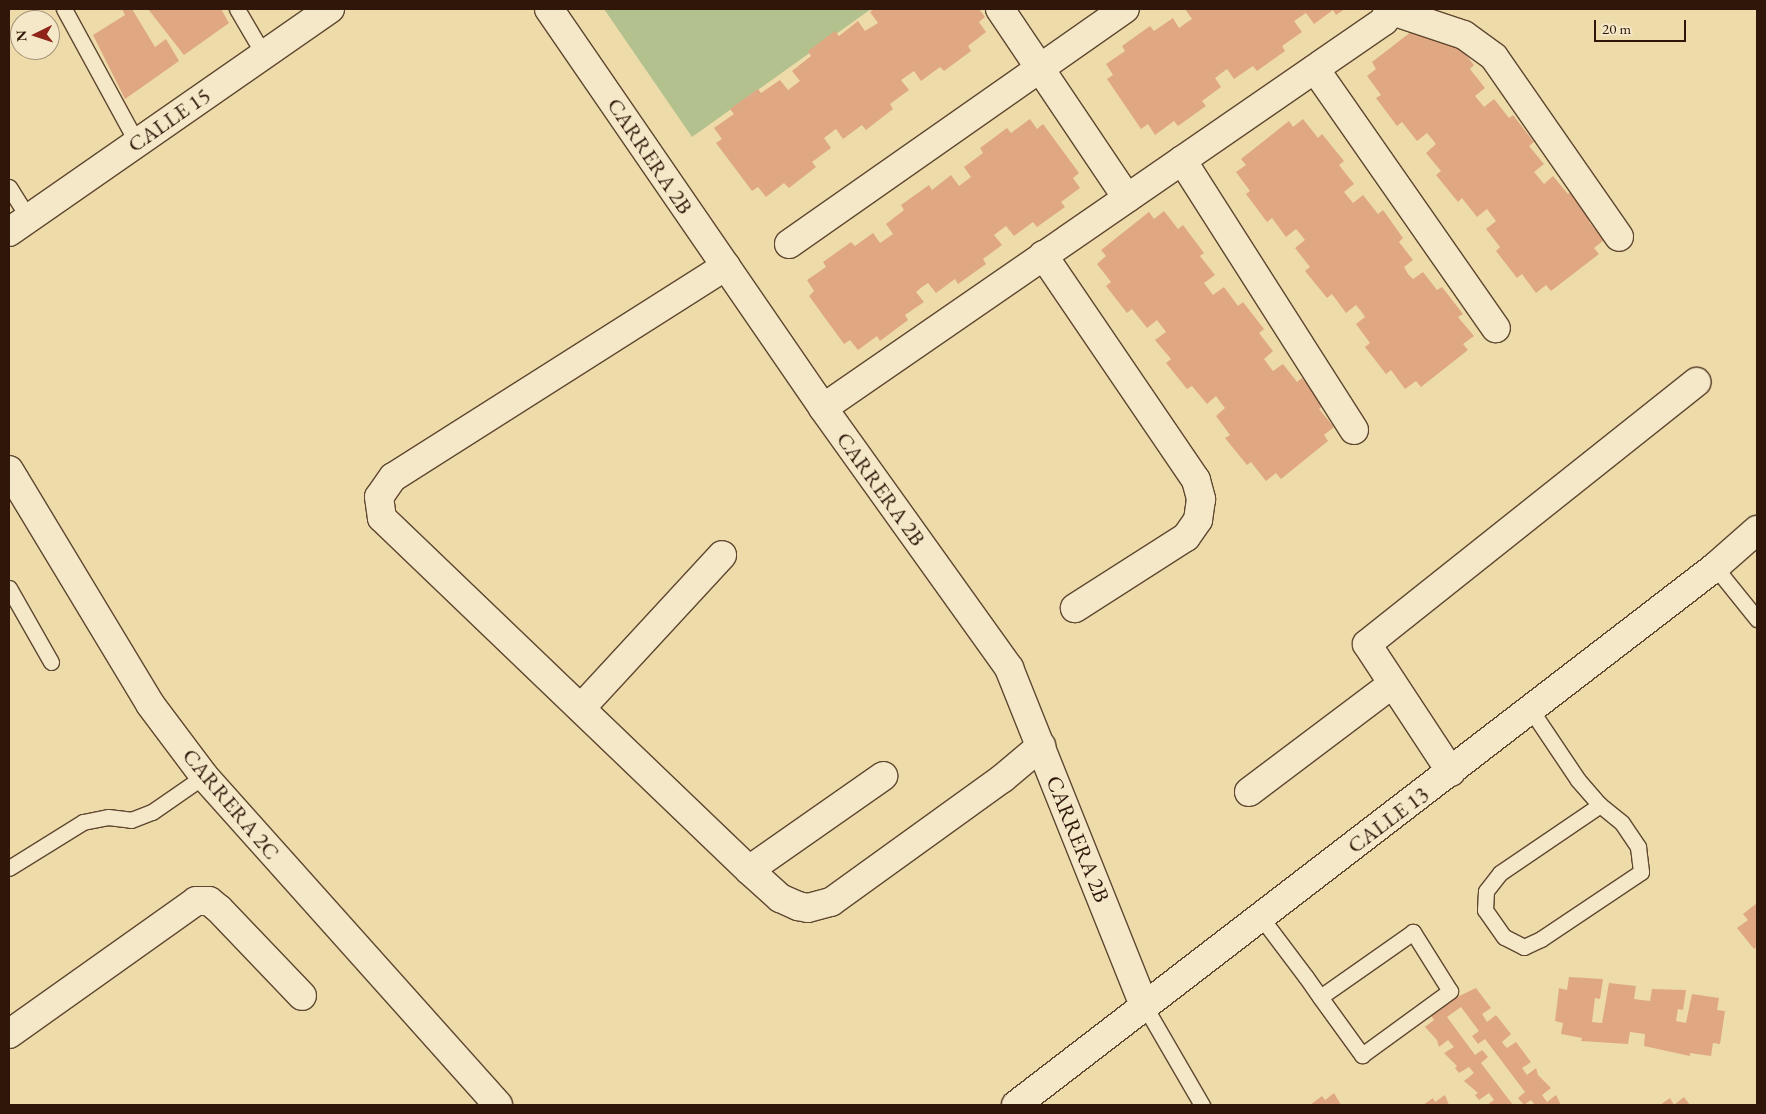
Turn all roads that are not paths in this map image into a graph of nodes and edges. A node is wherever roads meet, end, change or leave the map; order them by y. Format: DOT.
graph roads {
  1 [pos="64,9"];
  2 [pos="237,9"];
  3 [pos="330,9"];
  4 [pos="549,9"];
  5 [pos="1000,9"];
  6 [pos="1125,9"];
  7 [pos="1389,9"];
  8 [pos="264,55"];
  9 [pos="1040,68"];
  10 [pos="1315,68"];
  11 [pos="137,143"];
  12 [pos="1182,160"];
  13 [pos="9,187"];
  14 [pos="1127,198"];
  15 [pos="18,225"];
  16 [pos="1619,237"];
  17 [pos="789,244"];
  18 [pos="1043,255"];
  19 [pos="726,266"];
  20 [pos="1496,328"];
  21 [pos="1696,382"];
  22 [pos="822,408"];
  23 [pos="1354,430"];
  24 [pos="13,485"];
  25 [pos="1757,530"];
  26 [pos="722,555"];
  27 [pos="1715,567"];
  28 [pos="9,588"];
  29 [pos="1075,608"];
  30 [pos="1757,619"];
  31 [pos="51,662"];
  32 [pos="1392,684"];
  33 [pos="581,708"];
  34 [pos="1531,710"];
  35 [pos="1041,746"];
  36 [pos="1451,772"];
  37 [pos="204,776"];
  38 [pos="884,776"];
  39 [pos="1249,792"];
  40 [pos="1600,805"];
  41 [pos="9,868"];
  42 [pos="749,870"];
  43 [pos="1260,916"];
  44 [pos="302,996"];
  45 [pos="1320,997"];
  46 [pos="1144,1005"];
  47 [pos="9,1034"];
  48 [pos="498,1105"];
  49 [pos="1016,1105"];
  50 [pos="1202,1105"];
  1 -- 11 [label="lane"];
  2 -- 8 [label="lane"];
  3 -- 8 [label="street, CALLE 15"];
  4 -- 19 [label="street, CARRERA 2B"];
  5 -- 9 [label="street"];
  6 -- 9 [label="street"];
  7 -- 10 [label="street"];
  7 -- 16 [label="street"];
  8 -- 11 [label="street, CALLE 15"];
  9 -- 14 [label="street"];
  9 -- 17 [label="street"];
  10 -- 12 [label="street"];
  10 -- 20 [label="street"];
  11 -- 15 [label="street, CALLE 15"];
  12 -- 14 [label="street"];
  12 -- 23 [label="street"];
  13 -- 15 [label="lane"];
  14 -- 18 [label="street"];
  18 -- 22 [label="street"];
  18 -- 29 [label="street"];
  19 -- 22 [label="street, CARRERA 2B"];
  19 -- 33 [label="street"];
  21 -- 32 [label="street"];
  22 -- 35 [label="street, CARRERA 2B"];
  24 -- 37 [label="street, CARRERA 2C"];
  25 -- 27 [label="street, CALLE 13"];
  26 -- 33 [label="street"];
  27 -- 30 [label="lane"];
  27 -- 34 [label="street, CALLE 13"];
  28 -- 31 [label="lane"];
  32 -- 36 [label="street"];
  32 -- 39 [label="street"];
  33 -- 42 [label="street"];
  34 -- 36 [label="street, CALLE 13"];
  34 -- 40 [label="lane"];
  35 -- 42 [label="street"];
  35 -- 46 [label="street, CARRERA 2B"];
  36 -- 43 [label="street, CALLE 13"];
  37 -- 41 [label="lane"];
  37 -- 48 [label="street, CARRERA 2C"];
  38 -- 42 [label="street"];
  40 -- 40 [label="lane"];
  43 -- 45 [label="lane"];
  43 -- 46 [label="street, CALLE 13"];
  44 -- 47 [label="street"];
  45 -- 45 [label="lane"];
  46 -- 49 [label="street, CALLE 13"];
  46 -- 50 [label="lane"];
}
